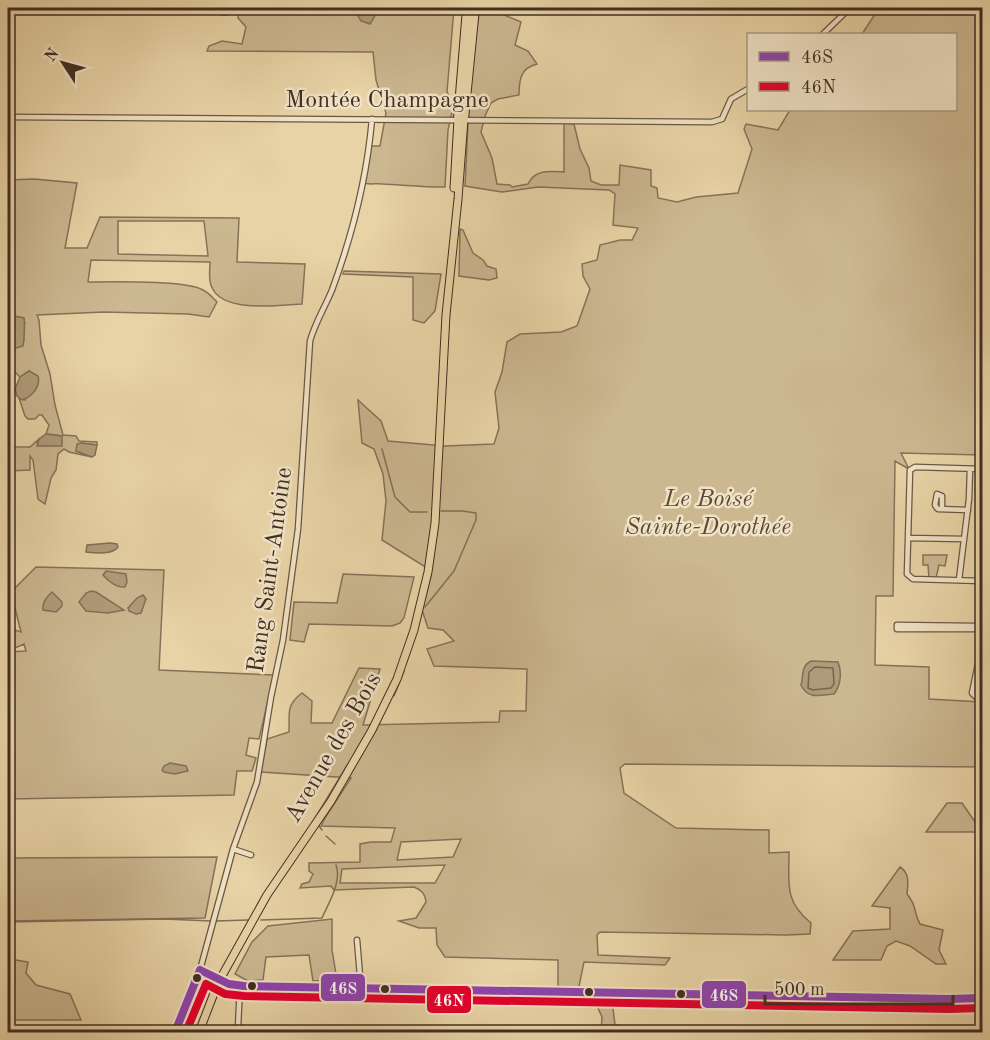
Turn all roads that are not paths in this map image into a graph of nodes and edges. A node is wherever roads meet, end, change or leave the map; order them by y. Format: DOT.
graph roads {
  1 [pos="467,8"];
  2 [pos="475,8"];
  3 [pos="850,8"];
  4 [pos="824,33"];
  5 [pos="747,90"];
  6 [pos="8,117"];
  7 [pos="372,119"];
  8 [pos="461,119"];
  9 [pos="970,469"];
  10 [pos="981,469"];
  11 [pos="942,509"];
  12 [pos="968,510"];
  13 [pos="908,538"];
  14 [pos="964,539"];
  15 [pos="959,580"];
  16 [pos="982,580"];
  17 [pos="982,614"];
  18 [pos="981,629"];
  19 [pos="982,696"];
  20 [pos="232,849"];
  21 [pos="251,855"];
  22 [pos="357,940"];
  23 [pos="200,970"];
  24 [pos="220,980"];
  25 [pos="240,986"];
  26 [pos="361,988"];
  27 [pos="982,998"];
  28 [pos="222,1031"];
  29 [pos="8,1032"];
  30 [pos="54,1032"];
  31 [pos="175,1032"];
  32 [pos="199,1032"];
  33 [pos="211,1032"];
  1 -- 8 [label="highway"];
  2 -- 8 [label="highway"];
  3 -- 4 [label="street"];
  5 -- 8 [label="street, Montée Champagne"];
  6 -- 7 [label="street, Montée Champagne"];
  7 -- 8 [label="street, Montée Champagne"];
  7 -- 20 [label="street, Rang Saint-Antoine"];
  8 -- 24 [label="main road, Avenue des Bois"];
  9 -- 10 [label="street"];
  9 -- 12 [label="street"];
  9 -- 13 [label="street"];
  11 -- 12 [label="street"];
  12 -- 14 [label="street"];
  13 -- 14 [label="street"];
  13 -- 15 [label="street"];
  14 -- 15 [label="street"];
  15 -- 16 [label="street"];
  17 -- 18 [label="street"];
  18 -- 18 [label="street"];
  18 -- 19 [label="street"];
  20 -- 21 [label="street"];
  20 -- 23 [label="street, Rang Saint-Antoine"];
  22 -- 26 [label="street"];
  23 -- 24 [label="street"];
  23 -- 31 [label="street, Rang Saint-Antoine"];
  24 -- 25 [label="street"];
  24 -- 32 [label="main road, Avenue des Bois"];
  25 -- 26 [label="street"];
  25 -- 28 [label="street"];
  26 -- 27 [label="street"];
  28 -- 33 [label="street"];
  29 -- 30 [label="street"];
  30 -- 31 [label="street"];
}
